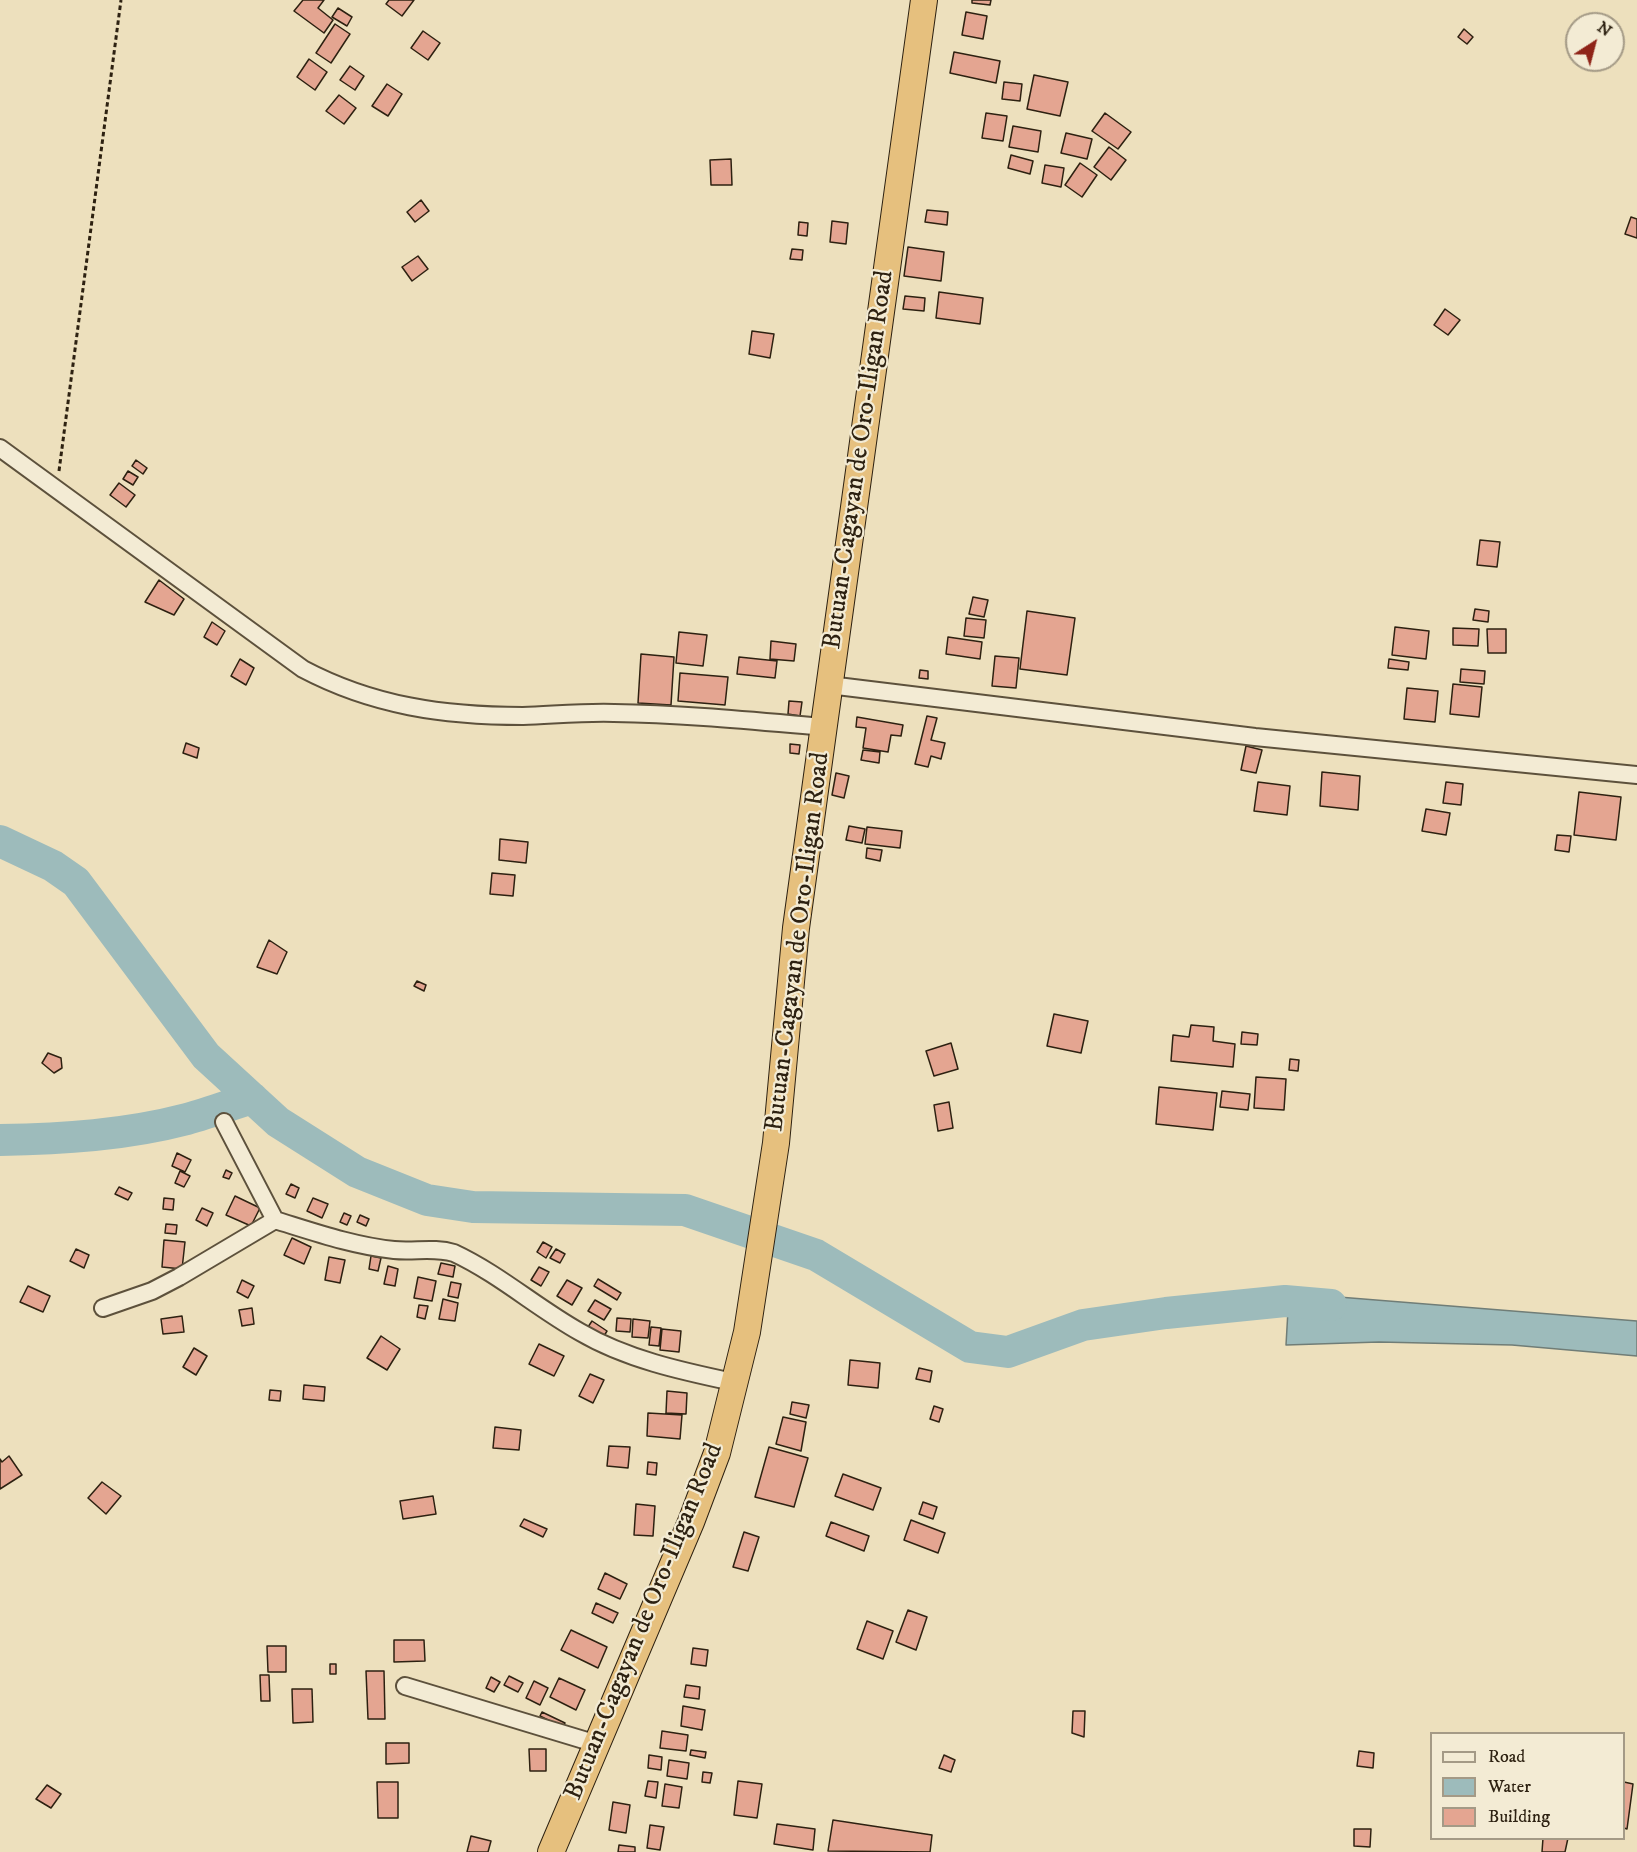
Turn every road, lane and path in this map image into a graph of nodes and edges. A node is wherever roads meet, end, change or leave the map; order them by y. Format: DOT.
graph roads {
  1 [pos="121,0"];
  2 [pos="924,0"];
  3 [pos="0,448"];
  4 [pos="56,489"];
  5 [pos="829,685"];
  6 [pos="824,728"];
  7 [pos="1637,775"];
  8 [pos="224,1122"];
  9 [pos="275,1220"];
  10 [pos="104,1308"];
  11 [pos="733,1382"];
  12 [pos="405,1686"];
  13 [pos="597,1744"];
  14 [pos="551,1852"];
  1 -- 4 [label="path"];
  2 -- 5 [label="highway, Butuan-Cagayan de Oro-Iligan Road"];
  3 -- 4 [label="street"];
  4 -- 6 [label="street"];
  5 -- 6 [label="highway, Butuan-Cagayan de Oro-Iligan Road"];
  5 -- 7 [label="street"];
  6 -- 11 [label="highway, Butuan-Cagayan de Oro-Iligan Road"];
  8 -- 9 [label="street"];
  9 -- 10 [label="street"];
  9 -- 11 [label="street"];
  11 -- 13 [label="highway, Butuan-Cagayan de Oro-Iligan Road"];
  12 -- 13 [label="street"];
  13 -- 14 [label="highway, Butuan-Cagayan de Oro-Iligan Road"];
}
